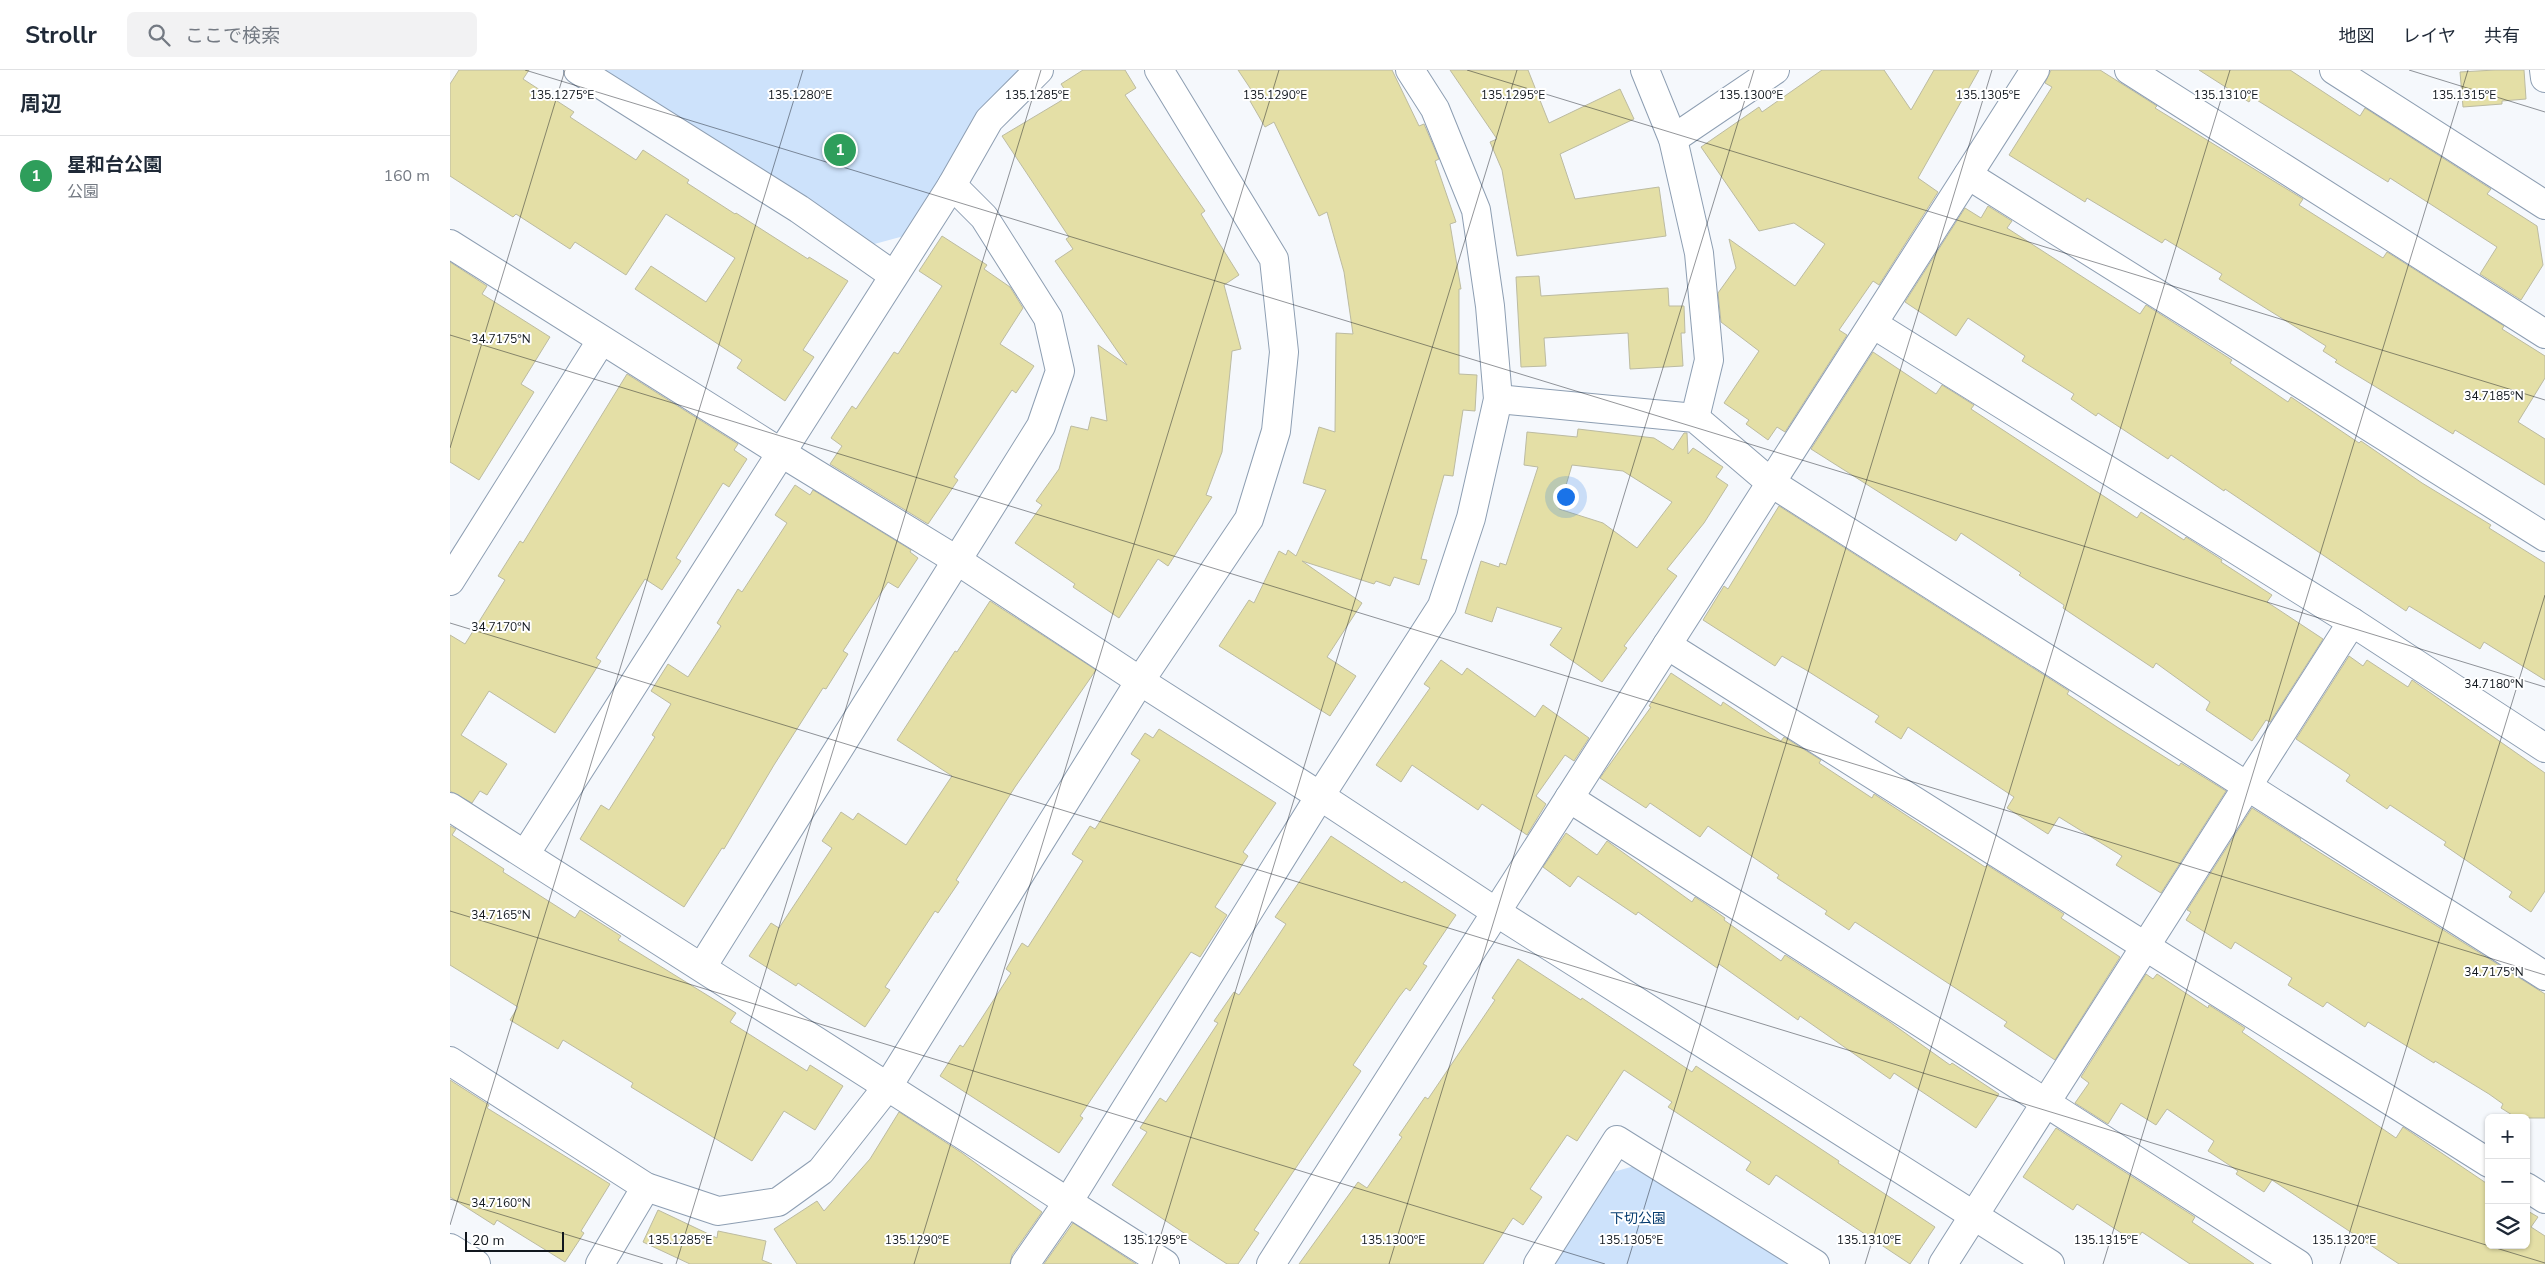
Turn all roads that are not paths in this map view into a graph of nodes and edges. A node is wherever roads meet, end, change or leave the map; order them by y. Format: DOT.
graph roads {
  1 [pos="578,70"];
  2 [pos="1039,70"];
  3 [pos="1159,70"];
  4 [pos="1410,70"];
  5 [pos="1645,70"];
  6 [pos="1775,70"];
  7 [pos="2035,70"];
  8 [pos="2130,70"];
  9 [pos="2334,70"];
  10 [pos="2544,70"];
  11 [pos="2545,78"];
  12 [pos="1673,139"];
  13 [pos="1968,175"];
  14 [pos="952,185"];
  15 [pos="2545,205"];
  16 [pos="450,244"];
  17 [pos="893,274"];
  18 [pos="1873,324"];
  19 [pos="2545,334"];
  20 [pos="601,341"];
  21 [pos="1498,399"];
  22 [pos="1695,418"];
  23 [pos="780,452"];
  24 [pos="1770,482"];
  25 [pos="2545,537"];
  26 [pos="958,561"];
  27 [pos="450,582"];
  28 [pos="2352,622"];
  29 [pos="1667,645"];
  30 [pos="1140,681"];
  31 [pos="2545,748"];
  32 [pos="2248,787"];
  33 [pos="1320,796"];
  34 [pos="1570,798"];
  35 [pos="450,807"];
  36 [pos="526,853"];
  37 [pos="1496,912"];
  38 [pos="2145,945"];
  39 [pos="702,967"];
  40 [pos="2545,976"];
  41 [pos="450,1061"];
  42 [pos="888,1086"];
  43 [pos="2046,1103"];
  44 [pos="2485,1160"];
  45 [pos="646,1187"];
  46 [pos="2530,1189"];
  47 [pos="2545,1198"];
  48 [pos="1068,1202"];
  49 [pos="1973,1215"];
  50 [pos="450,1248"];
  51 [pos="476,1264"];
  52 [pos="600,1264"];
  53 [pos="1025,1264"];
  54 [pos="1166,1264"];
  55 [pos="1271,1264"];
  56 [pos="1538,1264"];
  57 [pos="1815,1264"];
  58 [pos="1943,1264"];
  59 [pos="2050,1264"];
  60 [pos="2298,1264"];
  1 -- 17 [label="street"];
  2 -- 14 [label="street"];
  3 -- 30 [label="street"];
  4 -- 21 [label="street"];
  5 -- 12 [label="street"];
  6 -- 12 [label="street"];
  7 -- 13 [label="street"];
  8 -- 19 [label="street"];
  9 -- 15 [label="street"];
  10 -- 11 [label="street"];
  12 -- 22 [label="street"];
  13 -- 18 [label="street"];
  13 -- 25 [label="street"];
  14 -- 17 [label="street"];
  14 -- 26 [label="street"];
  16 -- 20 [label="street"];
  17 -- 23 [label="street"];
  18 -- 24 [label="street"];
  18 -- 28 [label="street"];
  20 -- 23 [label="street"];
  20 -- 27 [label="street"];
  21 -- 22 [label="street"];
  21 -- 33 [label="street"];
  22 -- 24 [label="street"];
  23 -- 26 [label="street"];
  23 -- 36 [label="street"];
  24 -- 29 [label="street"];
  24 -- 32 [label="street"];
  26 -- 30 [label="street"];
  26 -- 39 [label="street"];
  28 -- 31 [label="street"];
  28 -- 32 [label="street"];
  29 -- 34 [label="street"];
  29 -- 38 [label="street"];
  30 -- 33 [label="street"];
  30 -- 42 [label="street"];
  32 -- 38 [label="street"];
  32 -- 40 [label="street"];
  33 -- 37 [label="street"];
  33 -- 48 [label="street"];
  34 -- 37 [label="street"];
  34 -- 43 [label="street"];
  35 -- 36 [label="street"];
  36 -- 39 [label="street"];
  37 -- 49 [label="street"];
  37 -- 55 [label="street"];
  38 -- 43 [label="street"];
  38 -- 44 [label="street"];
  39 -- 42 [label="street"];
  41 -- 45 [label="street"];
  42 -- 45 [label="street"];
  42 -- 48 [label="street"];
  43 -- 49 [label="street"];
  43 -- 60 [label="street"];
  45 -- 52 [label="street"];
  46 -- 47 [label="street"];
  48 -- 53 [label="street"];
  48 -- 54 [label="street"];
  49 -- 58 [label="street"];
  49 -- 59 [label="street"];
  50 -- 51 [label="street"];
  56 -- 57 [label="street"];
}
